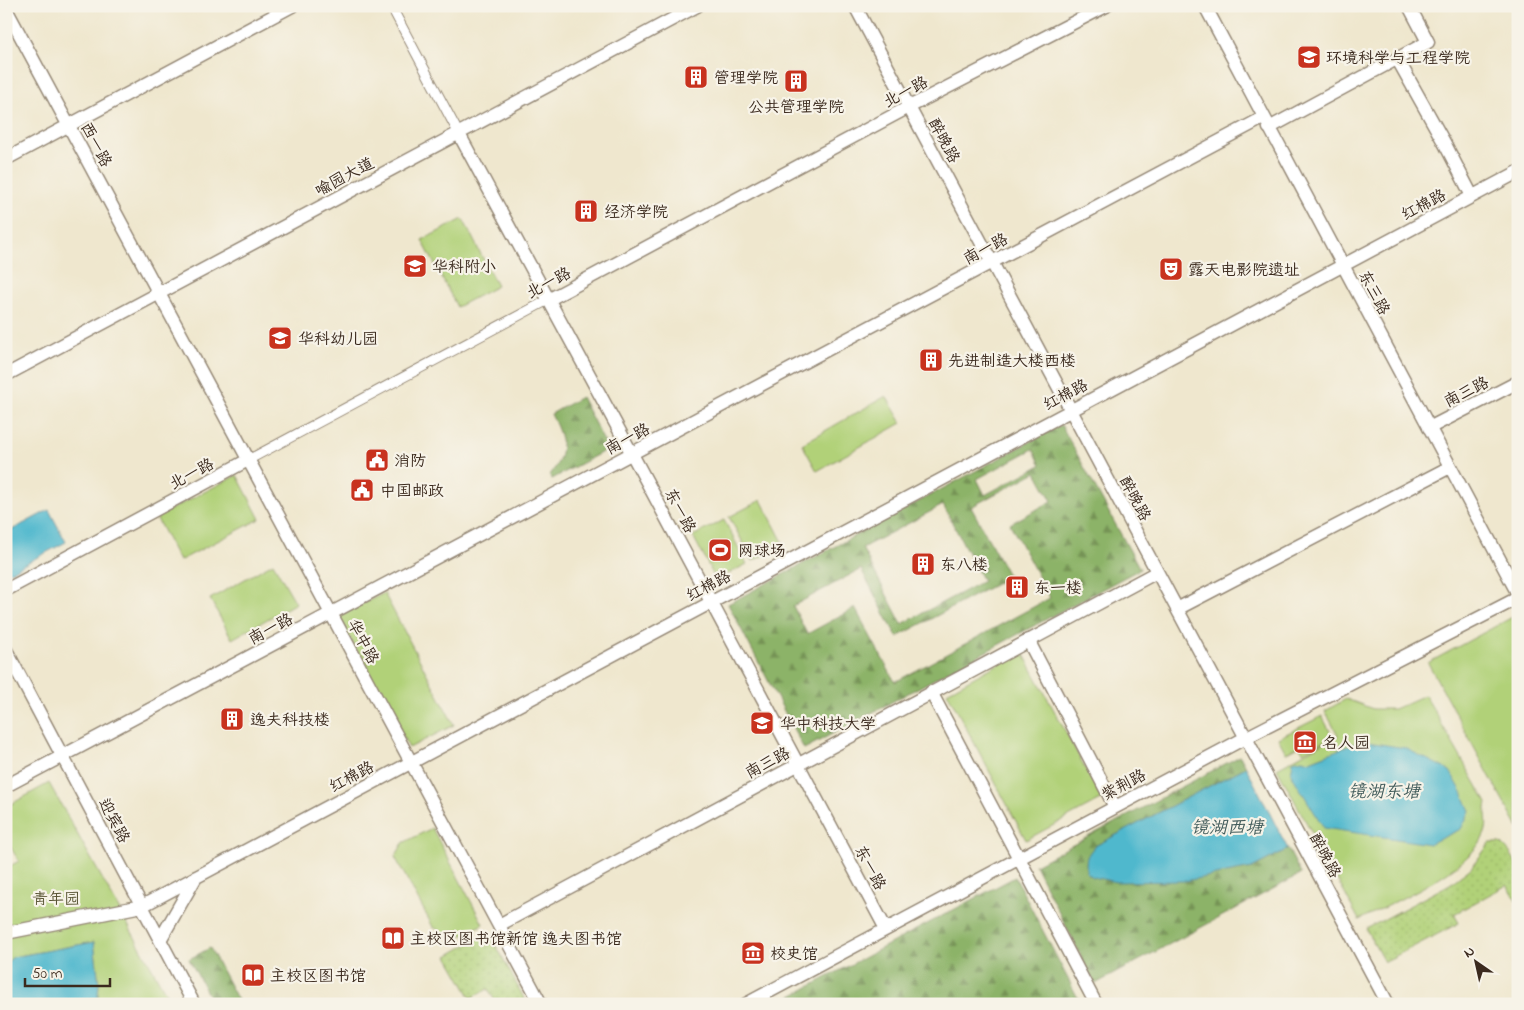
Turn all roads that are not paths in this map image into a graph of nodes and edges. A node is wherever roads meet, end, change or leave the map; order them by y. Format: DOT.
graph roads {
  1 [pos="292,6"];
  2 [pos="391,6"];
  3 [pos="698,6"];
  4 [pos="855,6"];
  5 [pos="1106,6"];
  6 [pos="1204,6"];
  7 [pos="1409,6"];
  8 [pos="6,9"];
  9 [pos="1398,60"];
  10 [pos="909,107"];
  11 [pos="1266,123"];
  12 [pos="69,126"];
  13 [pos="459,134"];
  14 [pos="6,159"];
  15 [pos="1518,172"];
  16 [pos="1472,196"];
  17 [pos="992,262"];
  18 [pos="1343,266"];
  19 [pos="159,294"];
  20 [pos="548,300"];
  21 [pos="6,375"];
  22 [pos="1518,382"];
  23 [pos="1070,410"];
  24 [pos="1429,428"];
  25 [pos="632,454"];
  26 [pos="248,460"];
  27 [pos="1450,467"];
  28 [pos="1157,572"];
  29 [pos="6,590"];
  30 [pos="1518,594"];
  31 [pos="1518,598"];
  32 [pos="711,602"];
  33 [pos="1176,609"];
  34 [pos="331,614"];
  35 [pos="1028,640"];
  36 [pos="6,650"];
  37 [pos="931,692"];
  38 [pos="1245,738"];
  39 [pos="63,756"];
  40 [pos="411,762"];
  41 [pos="797,764"];
  42 [pos="6,786"];
  43 [pos="1115,807"];
  44 [pos="1020,858"];
  45 [pos="196,877"];
  46 [pos="142,906"];
  47 [pos="499,925"];
  48 [pos="886,929"];
  49 [pos="6,933"];
  50 [pos="160,940"];
  51 [pos="194,1004"];
  52 [pos="541,1004"];
  53 [pos="746,1004"];
  54 [pos="1096,1004"];
  55 [pos="1388,1004"];
  1 -- 12 [label="street"];
  2 -- 13 [label="street"];
  3 -- 13 [label="street, 喻园大道"];
  4 -- 10 [label="street, 醉晚路"];
  5 -- 10 [label="street, 北一路"];
  6 -- 11 [label="street, 东三路"];
  7 -- 9 [label="street, 南一路"];
  8 -- 12 [label="street, 西一路"];
  9 -- 11 [label="street, 南一路"];
  9 -- 16 [label="street"];
  10 -- 17 [label="street, 醉晚路"];
  10 -- 20 [label="street, 北一路"];
  11 -- 17 [label="street, 南一路"];
  11 -- 18 [label="street, 东三路"];
  12 -- 14 [label="street"];
  12 -- 19 [label="street, 西一路"];
  13 -- 19 [label="street, 喻园大道"];
  13 -- 20 [label="street, 东一路"];
  15 -- 16 [label="street, 红棉路"];
  16 -- 18 [label="street, 红棉路"];
  17 -- 23 [label="street, 醉晚路"];
  17 -- 25 [label="street, 南一路"];
  18 -- 23 [label="street, 红棉路"];
  18 -- 24 [label="street, 东三路"];
  19 -- 21 [label="street, 喻园大道"];
  19 -- 26 [label="street, 华中路"];
  20 -- 25 [label="street, 东一路"];
  20 -- 26 [label="street, 北一路"];
  22 -- 24 [label="street, 南三路"];
  23 -- 28 [label="street, 醉晚路"];
  23 -- 32 [label="street, 红棉路"];
  24 -- 27 [label="street, 东三路"];
  25 -- 32 [label="street, 东一路"];
  25 -- 34 [label="street, 南一路"];
  26 -- 29 [label="street, 北一路"];
  26 -- 34 [label="street, 华中路"];
  27 -- 30 [label="street, 东三路"];
  27 -- 33 [label="street"];
  28 -- 33 [label="street, 醉晚路"];
  28 -- 35 [label="street, 南三路"];
  31 -- 38 [label="street, 紫荆路"];
  32 -- 40 [label="street, 红棉路"];
  32 -- 41 [label="street, 东一路"];
  33 -- 38 [label="street, 醉晚路"];
  34 -- 39 [label="street, 南一路"];
  34 -- 40 [label="street, 华中路"];
  35 -- 37 [label="street, 南三路"];
  35 -- 43 [label="street"];
  36 -- 39 [label="street, 迎宾路"];
  37 -- 41 [label="street, 南三路"];
  37 -- 44 [label="street"];
  38 -- 43 [label="street, 紫荆路"];
  38 -- 55 [label="street, 醉晚路"];
  39 -- 42 [label="street, 南一路"];
  39 -- 46 [label="street, 迎宾路"];
  40 -- 45 [label="street, 红棉路"];
  40 -- 47 [label="street, 华中路"];
  41 -- 47 [label="street, 南三路"];
  41 -- 48 [label="street, 东一路"];
  43 -- 44 [label="street, 紫荆路"];
  44 -- 48 [label="street, 紫荆路"];
  44 -- 54 [label="street"];
  45 -- 46 [label="street, 红棉路"];
  45 -- 50 [label="street"];
  46 -- 49 [label="street, 红棉路"];
  46 -- 50 [label="street, 迎宾路"];
  47 -- 52 [label="street, 华中路"];
  48 -- 53 [label="street, 紫荆路"];
  50 -- 51 [label="street, 迎宾路"];
}
